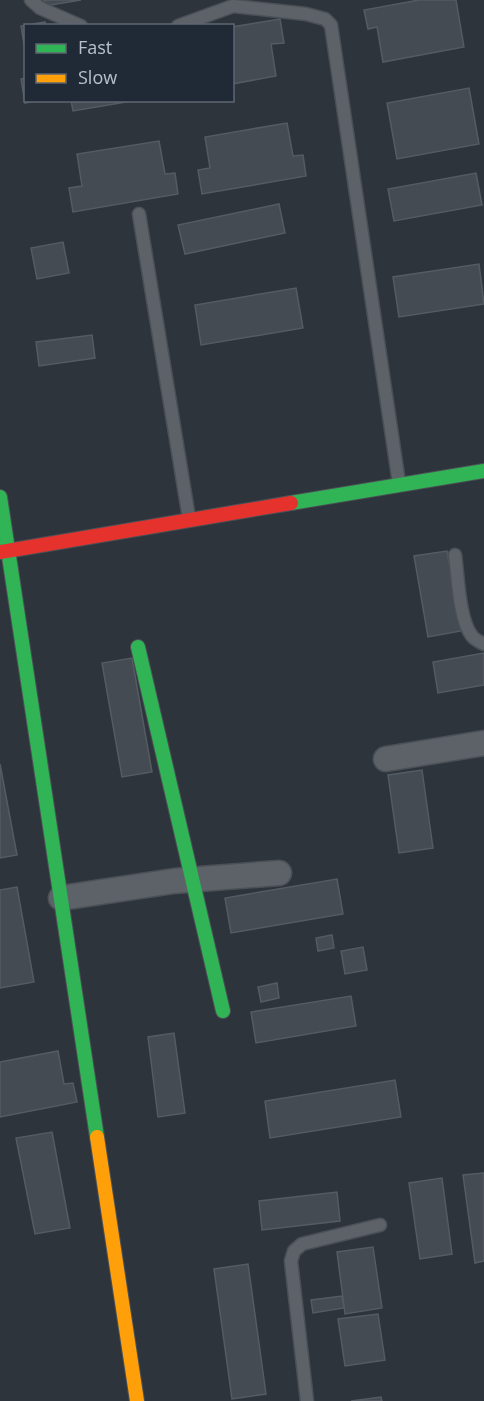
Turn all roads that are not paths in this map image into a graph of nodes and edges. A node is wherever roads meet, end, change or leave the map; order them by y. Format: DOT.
graph roads {
  1 [pos="31,0"];
  2 [pos="76,24"];
  3 [pos="183,24"];
  4 [pos="139,214"];
  5 [pos="484,471"];
  6 [pos="399,484"];
  7 [pos="0,497"];
  8 [pos="190,520"];
  9 [pos="4,552"];
  10 [pos="455,555"];
  11 [pos="484,644"];
  12 [pos="138,646"];
  13 [pos="484,742"];
  14 [pos="386,759"];
  15 [pos="279,873"];
  16 [pos="193,880"];
  17 [pos="61,898"];
  18 [pos="223,1011"];
  19 [pos="380,1226"];
  20 [pos="137,1401"];
  21 [pos="307,1401"];
  1 -- 2 [label="lane"];
  3 -- 6 [label="lane"];
  4 -- 8 [label="lane"];
  5 -- 6 [label="street"];
  6 -- 8 [label="street"];
  7 -- 9 [label="street"];
  8 -- 9 [label="street"];
  9 -- 17 [label="street"];
  10 -- 11 [label="lane"];
  12 -- 16 [label="street"];
  13 -- 14 [label="street"];
  15 -- 16 [label="street"];
  16 -- 17 [label="street"];
  16 -- 18 [label="street"];
  17 -- 20 [label="street"];
  19 -- 21 [label="lane"];
}
